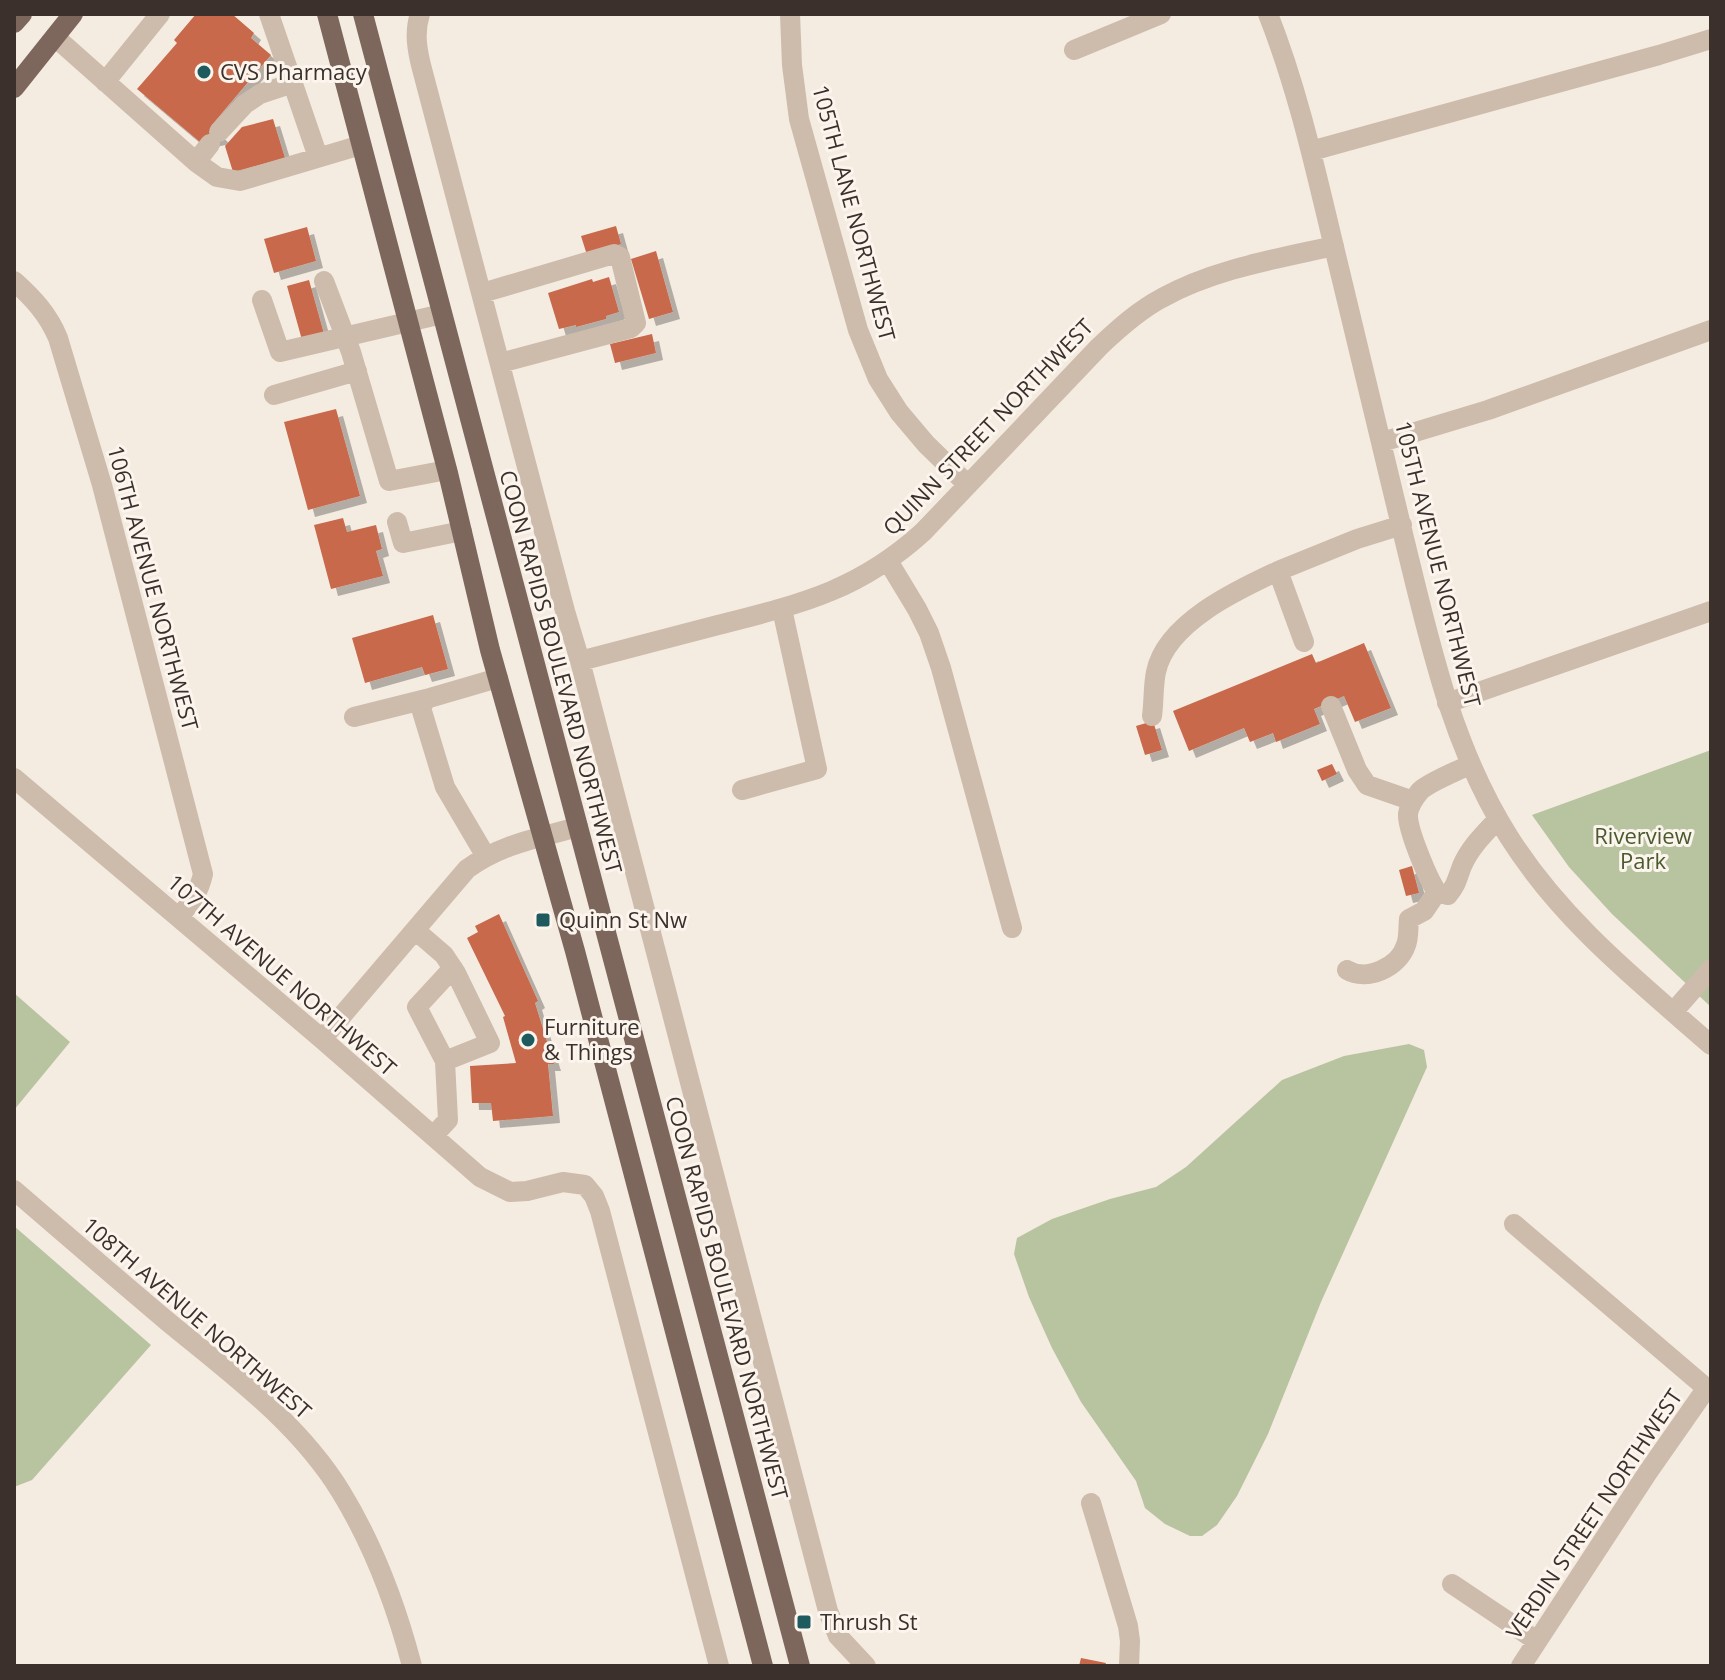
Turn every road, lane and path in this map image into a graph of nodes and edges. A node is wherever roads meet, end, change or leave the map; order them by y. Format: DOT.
graph roads {
  1 [pos="22,14"];
  2 [pos="73,14"];
  3 [pos="87,14"];
  4 [pos="160,14"];
  5 [pos="269,14"];
  6 [pos="327,14"];
  7 [pos="363,14"];
  8 [pos="420,14"];
  9 [pos="790,14"];
  10 [pos="1161,14"];
  11 [pos="1268,14"];
  12 [pos="14,23"];
  13 [pos="55,37"];
  14 [pos="1711,39"];
  15 [pos="1074,50"];
  16 [pos="105,82"];
  17 [pos="293,83"];
  18 [pos="14,88"];
  19 [pos="361,145"];
  20 [pos="1311,151"];
  21 [pos="318,157"];
  22 [pos="196,162"];
  23 [pos="1334,246"];
  24 [pos="14,281"];
  25 [pos="324,281"];
  26 [pos="482,293"];
  27 [pos="262,300"];
  28 [pos="442,314"];
  29 [pos="408,322"];
  30 [pos="1711,330"];
  31 [pos="345,336"];
  32 [pos="500,363"];
  33 [pos="357,371"];
  34 [pos="274,395"];
  35 [pos="1382,442"];
  36 [pos="447,470"];
  37 [pos="968,485"];
  38 [pos="397,522"];
  39 [pos="1402,525"];
  40 [pos="462,531"];
  41 [pos="888,561"];
  42 [pos="1278,571"];
  43 [pos="782,609"];
  44 [pos="1711,611"];
  45 [pos="1304,642"];
  46 [pos="580,661"];
  47 [pos="498,678"];
  48 [pos="426,699"];
  49 [pos="1447,703"];
  50 [pos="1331,706"];
  51 [pos="1152,716"];
  52 [pos="354,717"];
  53 [pos="1471,764"];
  54 [pos="14,778"];
  55 [pos="742,790"];
  56 [pos="1413,801"];
  57 [pos="1498,819"];
  58 [pos="578,827"];
  59 [pos="542,836"];
  60 [pos="485,855"];
  61 [pos="1437,892"];
  62 [pos="179,917"];
  63 [pos="1012,928"];
  64 [pos="415,930"];
  65 [pos="453,968"];
  66 [pos="1711,969"];
  67 [pos="1347,970"];
  68 [pos="1673,1012"];
  69 [pos="322,1039"];
  70 [pos="1711,1045"];
  71 [pos="445,1061"];
  72 [pos="433,1136"];
  73 [pos="14,1190"];
  74 [pos="1514,1224"];
  75 [pos="1709,1390"];
  76 [pos="1091,1503"];
  77 [pos="1452,1584"];
  78 [pos="1537,1641"];
  79 [pos="412,1666"];
  80 [pos="719,1666"];
  81 [pos="763,1666"];
  82 [pos="800,1666"];
  83 [pos="866,1666"];
  84 [pos="1129,1666"];
  85 [pos="1521,1666"];
  1 -- 12 [label="main road"];
  2 -- 13 [label="main road"];
  3 -- 13 [label="main road"];
  4 -- 16 [label="street"];
  5 -- 17 [label="street"];
  6 -- 19 [label="main road"];
  7 -- 28 [label="main road, COON RAPIDS BOULEVARD NORTHWEST"];
  8 -- 26 [label="street"];
  9 -- 37 [label="street, 105TH LANE NORTHWEST"];
  10 -- 15 [label="street"];
  11 -- 20 [label="street, 105TH AVENUE NORTHWEST"];
  13 -- 16 [label="street"];
  13 -- 18 [label="main road"];
  14 -- 20 [label="street"];
  16 -- 22 [label="street"];
  17 -- 21 [label="street"];
  17 -- 22 [label="street"];
  19 -- 21 [label="street"];
  19 -- 29 [label="main road"];
  20 -- 23 [label="street, 105TH AVENUE NORTHWEST"];
  21 -- 22 [label="street"];
  23 -- 35 [label="street, 105TH AVENUE NORTHWEST"];
  23 -- 37 [label="street, QUINN STREET NORTHWEST"];
  24 -- 62 [label="street, 106TH AVENUE NORTHWEST"];
  25 -- 31 [label="street"];
  26 -- 32 [label="street"];
  26 -- 32 [label="street"];
  27 -- 31 [label="street"];
  28 -- 29 [label="street"];
  28 -- 58 [label="main road, COON RAPIDS BOULEVARD NORTHWEST"];
  29 -- 31 [label="street"];
  29 -- 36 [label="main road"];
  30 -- 35 [label="street"];
  31 -- 33 [label="street"];
  32 -- 46 [label="street"];
  33 -- 34 [label="street"];
  33 -- 36 [label="street"];
  35 -- 39 [label="street, 105TH AVENUE NORTHWEST"];
  36 -- 40 [label="main road"];
  37 -- 41 [label="street, QUINN STREET NORTHWEST"];
  38 -- 40 [label="street"];
  39 -- 42 [label="street"];
  39 -- 49 [label="street, 105TH AVENUE NORTHWEST"];
  40 -- 47 [label="main road"];
  41 -- 43 [label="street, QUINN STREET NORTHWEST"];
  41 -- 63 [label="street"];
  42 -- 45 [label="street"];
  42 -- 51 [label="street"];
  43 -- 46 [label="street, QUINN STREET NORTHWEST"];
  43 -- 55 [label="street"];
  44 -- 49 [label="street"];
  46 -- 83 [label="street"];
  47 -- 48 [label="street"];
  47 -- 59 [label="main road"];
  48 -- 52 [label="street"];
  48 -- 60 [label="street"];
  49 -- 53 [label="street, 105TH AVENUE NORTHWEST"];
  50 -- 56 [label="street"];
  53 -- 56 [label="street"];
  53 -- 57 [label="street, 105TH AVENUE NORTHWEST"];
  54 -- 62 [label="street, 107TH AVENUE NORTHWEST"];
  56 -- 61 [label="street"];
  57 -- 61 [label="street"];
  57 -- 68 [label="street, 105TH AVENUE NORTHWEST"];
  58 -- 59 [label="street"];
  58 -- 82 [label="main road, COON RAPIDS BOULEVARD NORTHWEST"];
  59 -- 60 [label="street"];
  59 -- 81 [label="main road"];
  60 -- 64 [label="street"];
  61 -- 67 [label="street"];
  62 -- 69 [label="street, 107TH AVENUE NORTHWEST"];
  64 -- 65 [label="street"];
  64 -- 69 [label="street"];
  65 -- 71 [label="street"];
  65 -- 71 [label="street"];
  66 -- 68 [label="street"];
  68 -- 70 [label="street, 105TH AVENUE NORTHWEST"];
  69 -- 72 [label="street, 107TH AVENUE NORTHWEST"];
  71 -- 72 [label="street"];
  72 -- 80 [label="street, 107TH AVENUE NORTHWEST"];
  73 -- 79 [label="street, 108TH AVENUE NORTHWEST"];
  74 -- 75 [label="street"];
  75 -- 78 [label="street, VERDIN STREET NORTHWEST"];
  76 -- 84 [label="street"];
  77 -- 78 [label="street"];
  78 -- 85 [label="street, VERDIN STREET NORTHWEST"];
}
